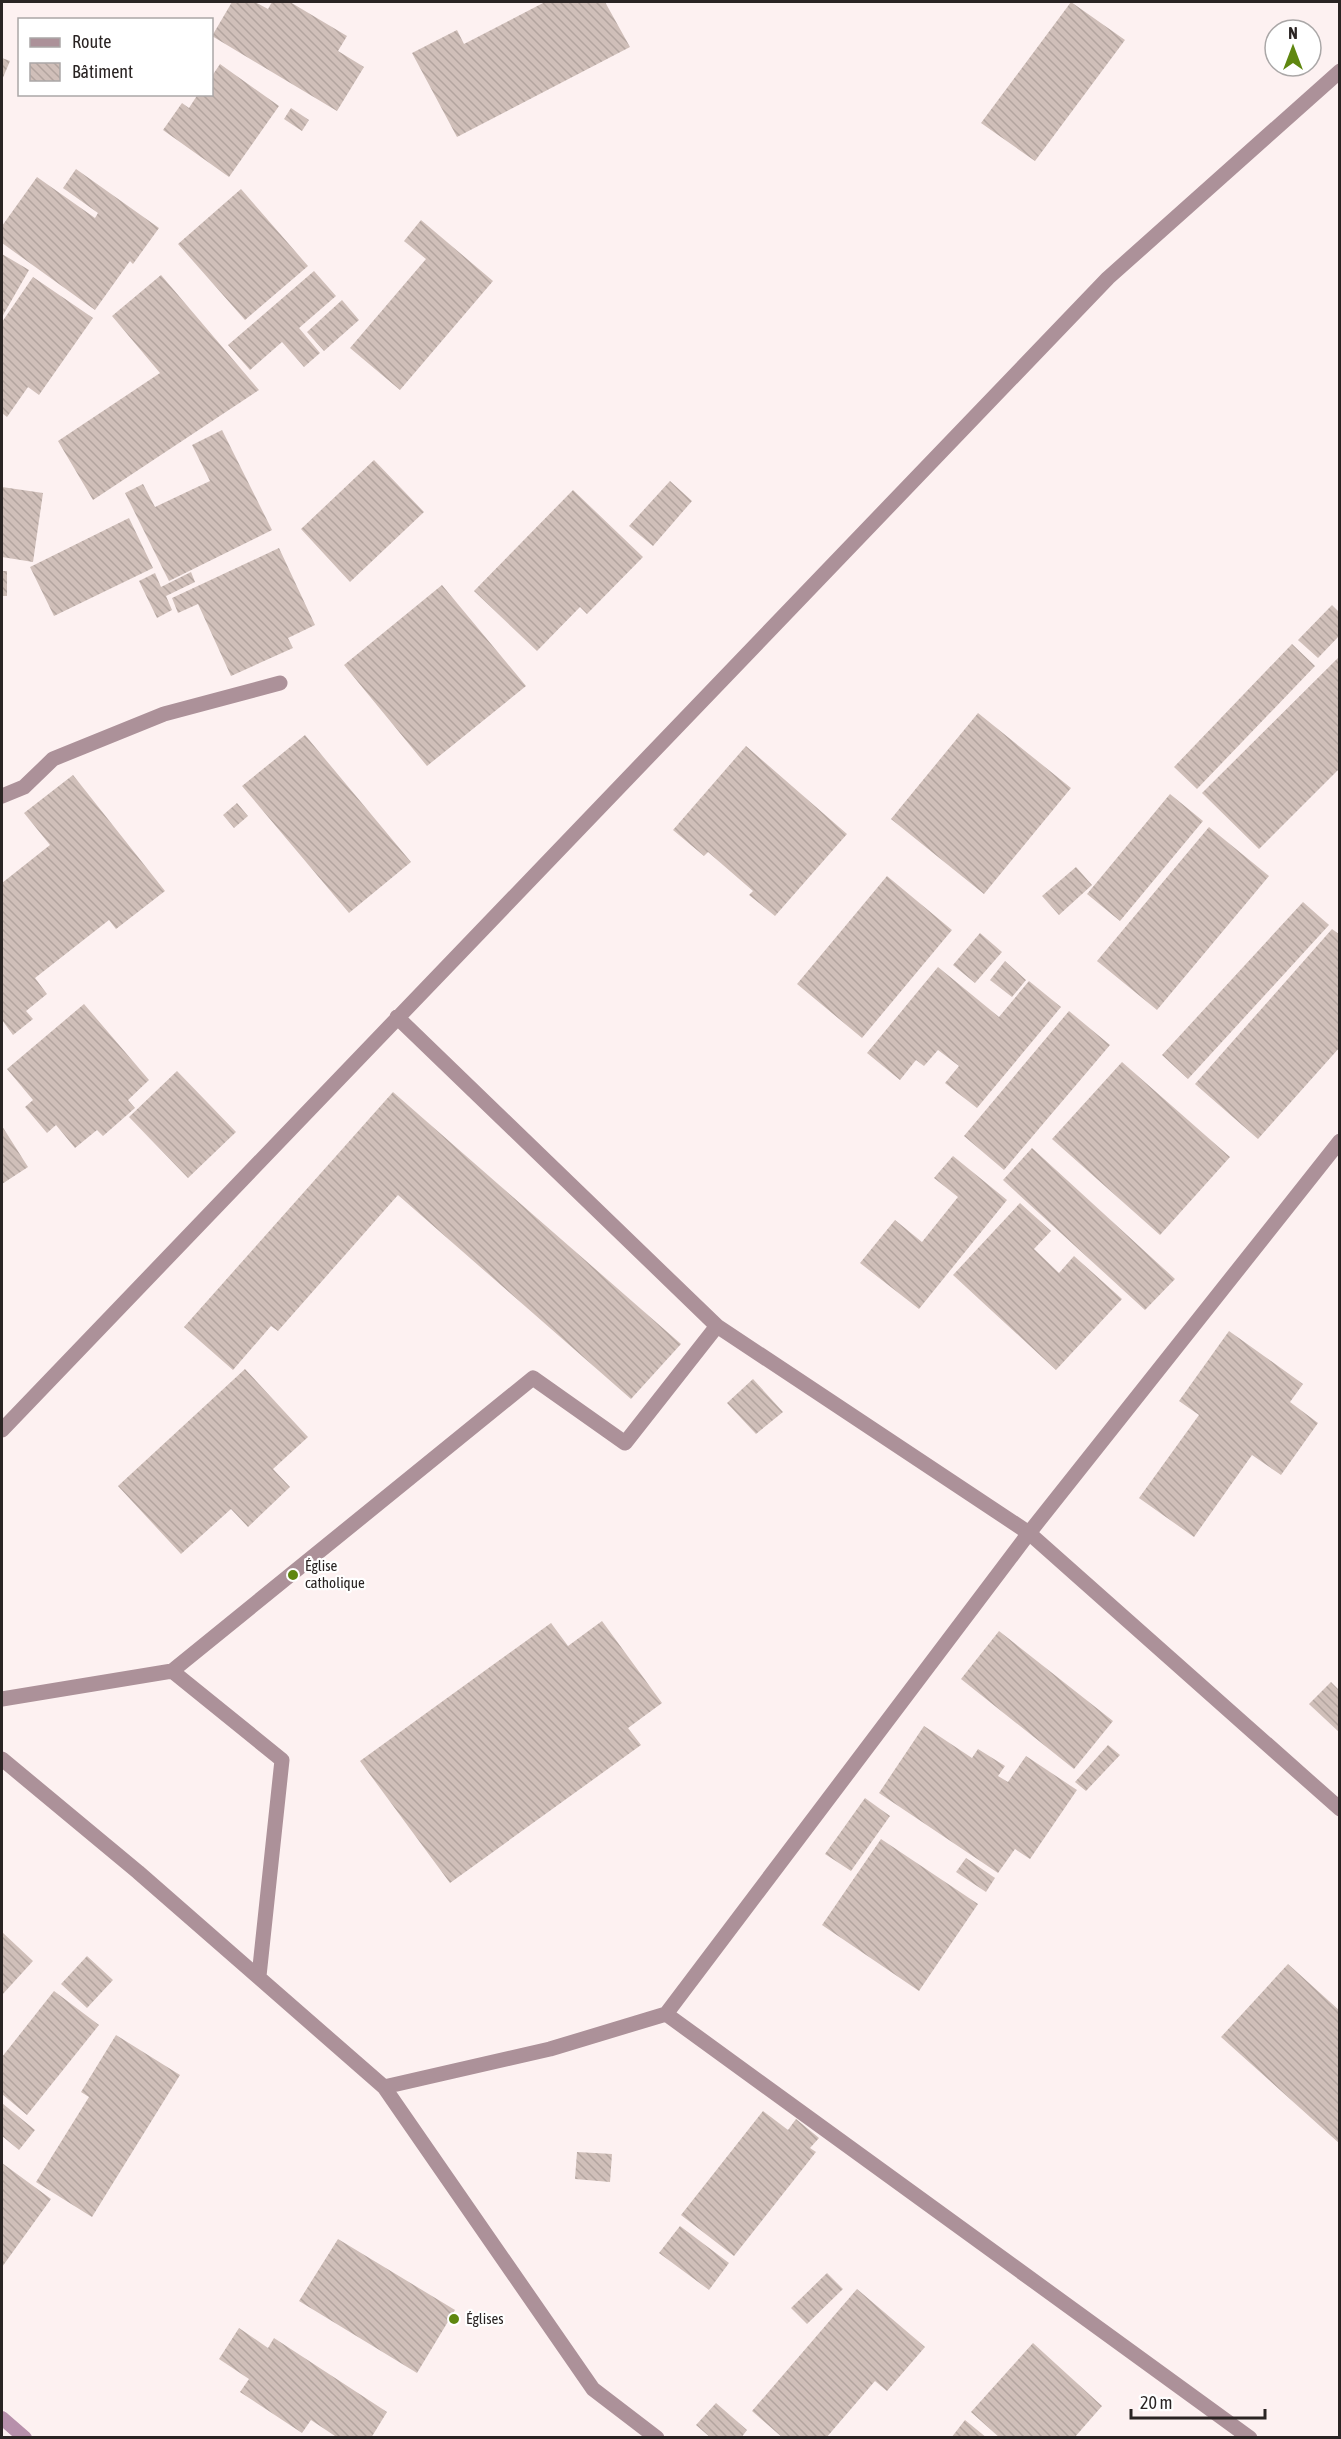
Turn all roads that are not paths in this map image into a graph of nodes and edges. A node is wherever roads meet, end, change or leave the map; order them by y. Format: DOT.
graph roads {
  1 [pos="1340,71"];
  2 [pos="280,683"];
  3 [pos="2,796"];
  4 [pos="397,1017"];
  5 [pos="1340,1142"];
  6 [pos="717,1326"];
  7 [pos="2,1430"];
  8 [pos="1029,1533"];
  9 [pos="171,1671"];
  10 [pos="2,1699"];
  11 [pos="2,1759"];
  12 [pos="1340,1809"];
  13 [pos="259,1976"];
  14 [pos="666,2013"];
  15 [pos="384,2087"];
  16 [pos="657,2438"];
  17 [pos="1250,2438"];
  1 -- 4 [label="street"];
  2 -- 3 [label="street"];
  4 -- 6 [label="street"];
  4 -- 7 [label="street"];
  5 -- 8 [label="street"];
  6 -- 8 [label="street"];
  6 -- 9 [label="street"];
  8 -- 12 [label="street"];
  8 -- 14 [label="street"];
  9 -- 10 [label="street"];
  9 -- 13 [label="street"];
  11 -- 13 [label="street"];
  13 -- 15 [label="street"];
  14 -- 15 [label="street"];
  14 -- 17 [label="street"];
  15 -- 16 [label="street"];
}
